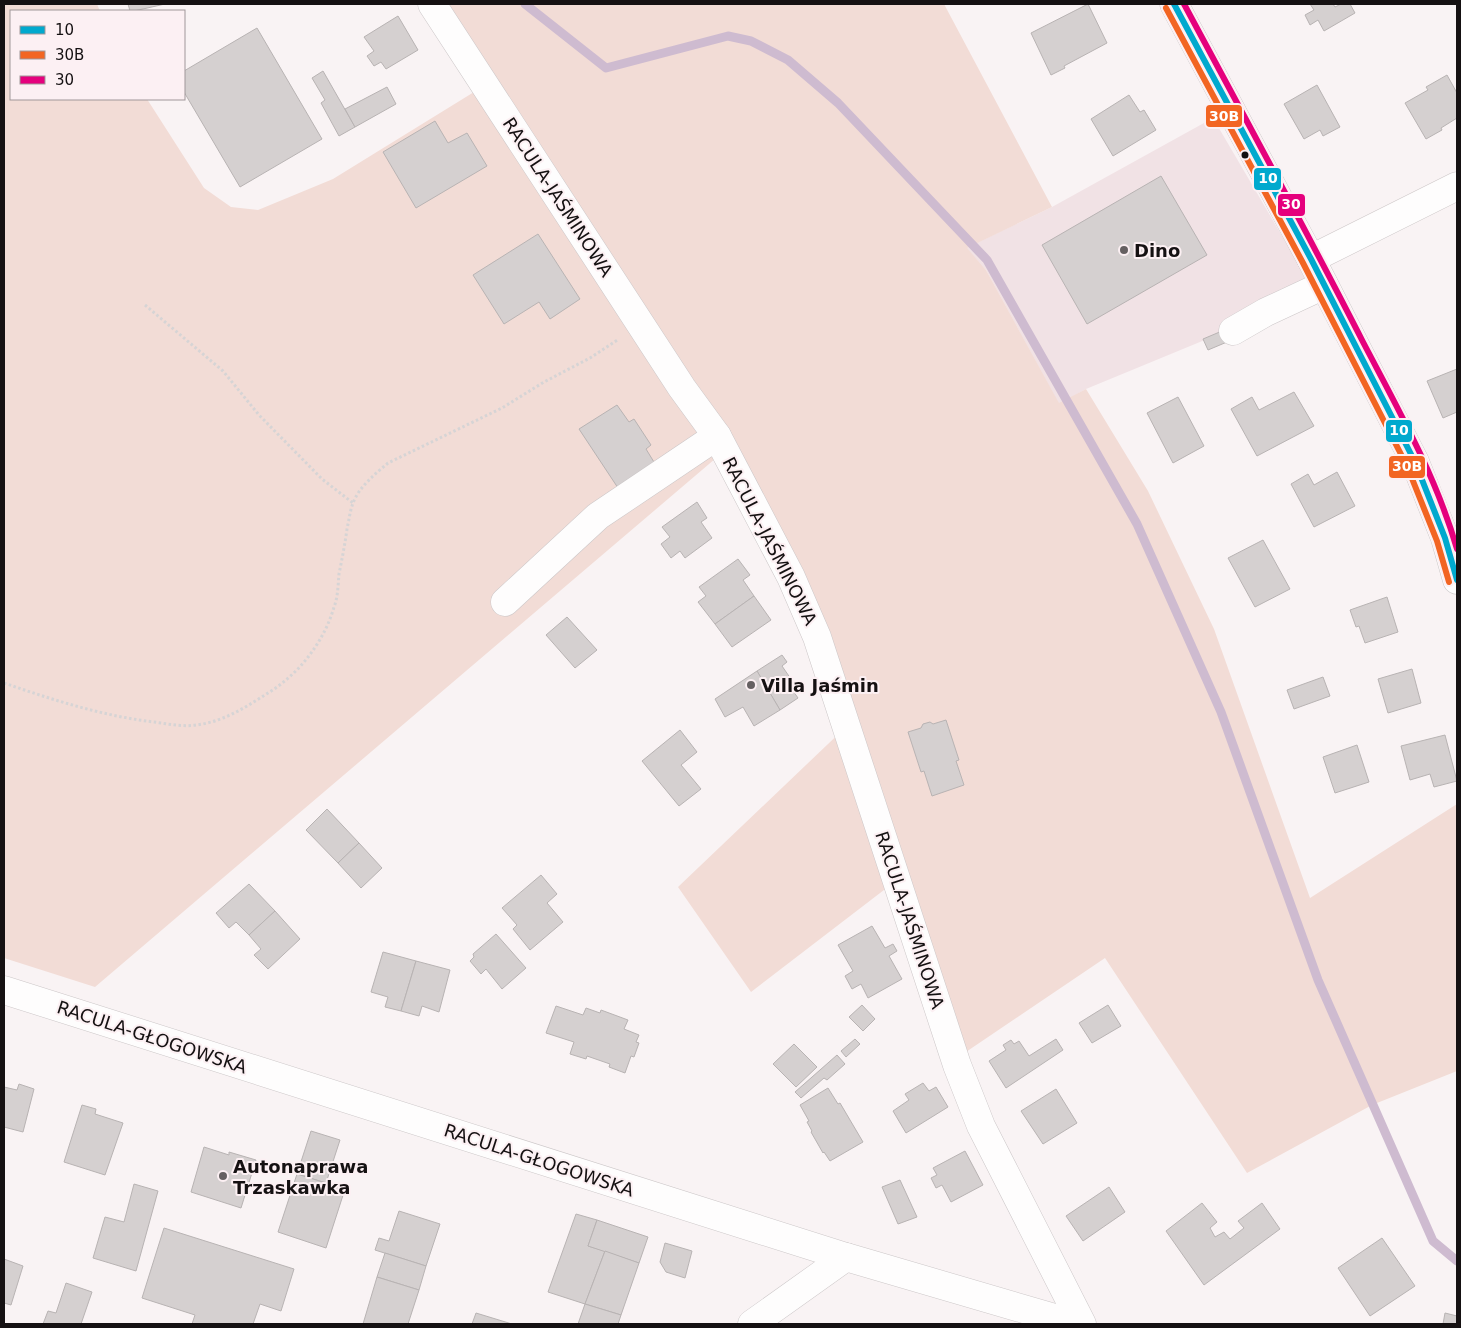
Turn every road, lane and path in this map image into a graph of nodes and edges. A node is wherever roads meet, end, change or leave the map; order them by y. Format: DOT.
graph roads {
  1 [pos="432,4"];
  2 [pos="1174,4"];
  3 [pos="1457,186"];
  4 [pos="1311,259"];
  5 [pos="1324,285"];
  6 [pos="145,304"];
  7 [pos="641,325"];
  8 [pos="1233,331"];
  9 [pos="717,436"];
  10 [pos="353,503"];
  11 [pos="1457,580"];
  12 [pos="505,602"];
  13 [pos="4,683"];
  14 [pos="4,990"];
  15 [pos="846,1257"];
  16 [pos="752,1324"];
  17 [pos="1075,1324"];
  18 [pos="1082,1324"];
  1 -- 7 [label="street, RACULA-JAŚMINOWA"];
  2 -- 4 [label="street"];
  3 -- 4 [label="street"];
  4 -- 5 [label="street"];
  5 -- 8 [label="street"];
  5 -- 11 [label="street"];
  6 -- 10 [label="path"];
  7 -- 9 [label="street, RACULA-JAŚMINOWA"];
  7 -- 10 [label="path"];
  9 -- 12 [label="street"];
  9 -- 18 [label="street, RACULA-JAŚMINOWA"];
  10 -- 13 [label="path"];
  14 -- 15 [label="street, RACULA-GŁOGOWSKA"];
  15 -- 16 [label="street"];
  15 -- 17 [label="street, RACULA-GŁOGOWSKA"];
}
